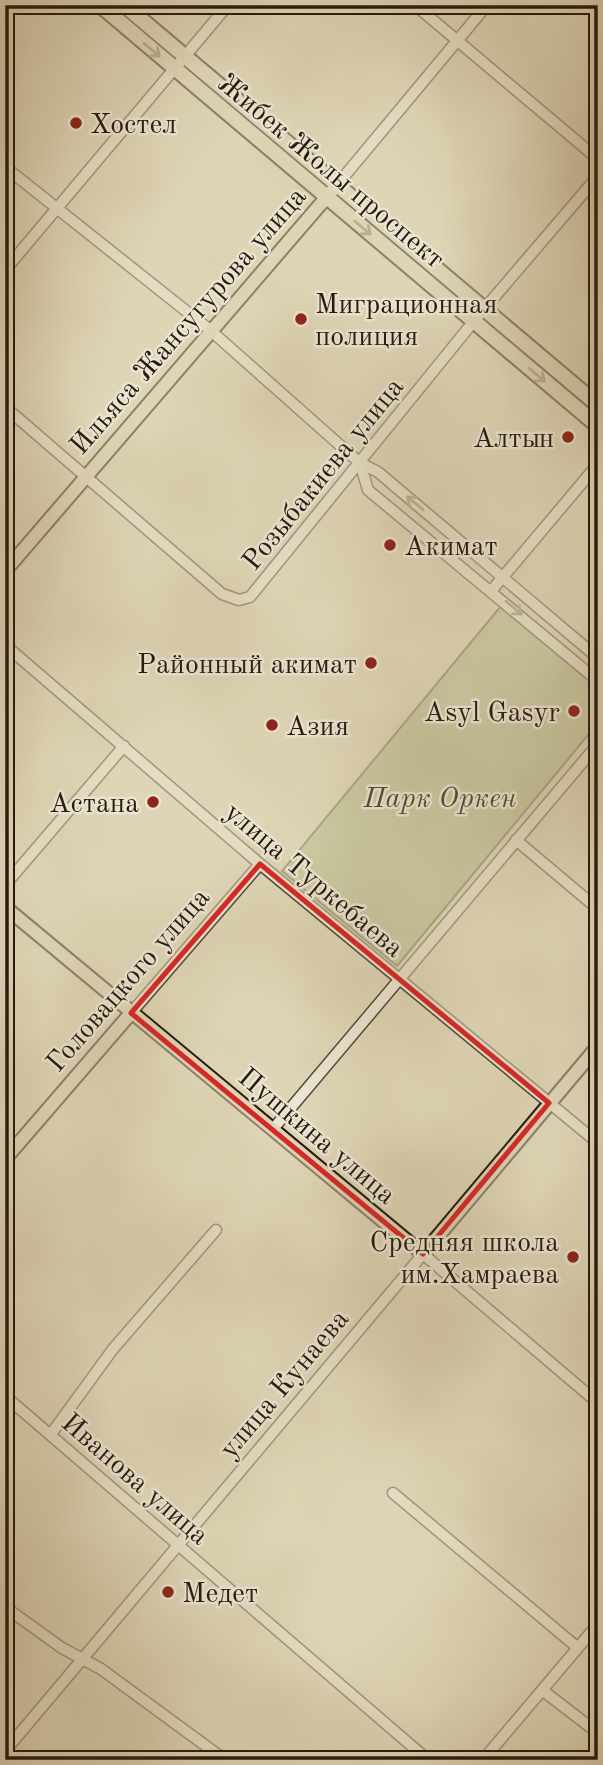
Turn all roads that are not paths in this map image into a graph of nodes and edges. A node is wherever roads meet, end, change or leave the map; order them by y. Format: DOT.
graph roads {
  1 [pos="100,5"];
  2 [pos="124,5"];
  3 [pos="228,5"];
  4 [pos="415,5"];
  5 [pos="487,5"];
  6 [pos="457,42"];
  7 [pos="183,56"];
  8 [pos="173,67"];
  9 [pos="598,159"];
  10 [pos="5,167"];
  11 [pos="598,176"];
  12 [pos="337,185"];
  13 [pos="327,197"];
  14 [pos="58,209"];
  15 [pos="5,270"];
  16 [pos="484,310"];
  17 [pos="474,321"];
  18 [pos="210,330"];
  19 [pos="598,405"];
  20 [pos="5,407"];
  21 [pos="598,426"];
  22 [pos="360,463"];
  23 [pos="598,464"];
  24 [pos="84,476"];
  25 [pos="5,571"];
  26 [pos="502,577"];
  27 [pos="492,590"];
  28 [pos="5,645"];
  29 [pos="598,658"];
  30 [pos="598,681"];
  31 [pos="598,744"];
  32 [pos="124,746"];
  33 [pos="516,840"];
  34 [pos="260,864"];
  35 [pos="5,885"];
  36 [pos="5,906"];
  37 [pos="598,909"];
  38 [pos="399,980"];
  39 [pos="131,1013"];
  40 [pos="598,1046"];
  41 [pos="549,1102"];
  42 [pos="273,1129"];
  43 [pos="598,1143"];
  44 [pos="5,1159"];
  45 [pos="216,1230"];
  46 [pos="424,1254"];
  47 [pos="5,1396"];
  48 [pos="598,1403"];
  49 [pos="51,1434"];
  50 [pos="393,1493"];
  51 [pos="178,1545"];
  52 [pos="5,1607"];
  53 [pos="598,1624"];
  54 [pos="578,1648"];
  55 [pos="83,1659"];
  56 [pos="542,1690"];
  57 [pos="598,1733"];
  58 [pos="5,1751"];
  59 [pos="225,1760"];
  60 [pos="428,1760"];
  61 [pos="483,1760"];
  1 -- 8 [label="highway, Жибек Жолы проспект, one-way"];
  2 -- 7 [label="highway, Жибек Жолы проспект"];
  3 -- 7 [label="street"];
  4 -- 6 [label="street"];
  5 -- 6 [label="street, Ильяса Жансугурова улица"];
  6 -- 9 [label="street"];
  6 -- 12 [label="street, Ильяса Жансугурова улица"];
  7 -- 8 [label="street"];
  7 -- 12 [label="highway, Жибек Жолы проспект"];
  8 -- 13 [label="highway, Жибек Жолы проспект"];
  8 -- 14 [label="street"];
  10 -- 14 [label="street"];
  11 -- 16 [label="street, Розыбакиева улица"];
  12 -- 13 [label="main road, Ильяса Жансугурова улица"];
  12 -- 16 [label="highway, Жибек Жолы проспект"];
  13 -- 17 [label="highway, Жибек Жолы проспект, one-way"];
  13 -- 18 [label="main road, Ильяса Жансугурова улица"];
  14 -- 15 [label="street"];
  14 -- 18 [label="street"];
  16 -- 17 [label="street, Розыбакиева улица"];
  16 -- 19 [label="highway, Жибек Жолы проспект"];
  17 -- 21 [label="highway, Жибек Жолы проспект, one-way"];
  17 -- 22 [label="street, Розыбакиева улица"];
  18 -- 22 [label="street"];
  18 -- 24 [label="main road, Ильяса Жансугурова улица"];
  20 -- 24 [label="street"];
  22 -- 24 [label="street, Розыбакиева улица"];
  26 -- 22 [label="street, one-way"];
  22 -- 27 [label="street"];
  23 -- 26 [label="street"];
  24 -- 25 [label="main road, Ильяса Жансугурова улица"];
  26 -- 27 [label="street"];
  26 -- 29 [label="street"];
  27 -- 30 [label="street, one-way"];
  28 -- 32 [label="street, улица Туркебаева"];
  31 -- 33 [label="street"];
  32 -- 34 [label="street, улица Туркебаева"];
  32 -- 35 [label="street"];
  33 -- 37 [label="street"];
  33 -- 38 [label="street"];
  34 -- 38 [label="street, улица Туркебаева"];
  34 -- 39 [label="street, Головацкого улица"];
  36 -- 39 [label="main road, Пушкина улица"];
  38 -- 41 [label="street, улица Туркебаева"];
  38 -- 42 [label="street"];
  39 -- 42 [label="main road, Пушкина улица"];
  39 -- 44 [label="main road, Головацкого улица"];
  40 -- 41 [label="main road, улица Кунаева"];
  41 -- 43 [label="street, улица Туркебаева"];
  41 -- 46 [label="main road, улица Кунаева"];
  42 -- 46 [label="main road, Пушкина улица"];
  45 -- 49 [label="street"];
  46 -- 48 [label="street, Пушкина улица"];
  46 -- 51 [label="street, улица Кунаева"];
  47 -- 49 [label="street, Иванова улица"];
  49 -- 51 [label="street, Иванова улица"];
  50 -- 54 [label="street"];
  51 -- 55 [label="street, улица Кунаева"];
  51 -- 60 [label="street, Иванова улица"];
  52 -- 55 [label="street"];
  53 -- 54 [label="street"];
  54 -- 56 [label="street"];
  55 -- 58 [label="street, улица Кунаева"];
  55 -- 59 [label="street"];
  56 -- 57 [label="street"];
  56 -- 61 [label="street"];
}
